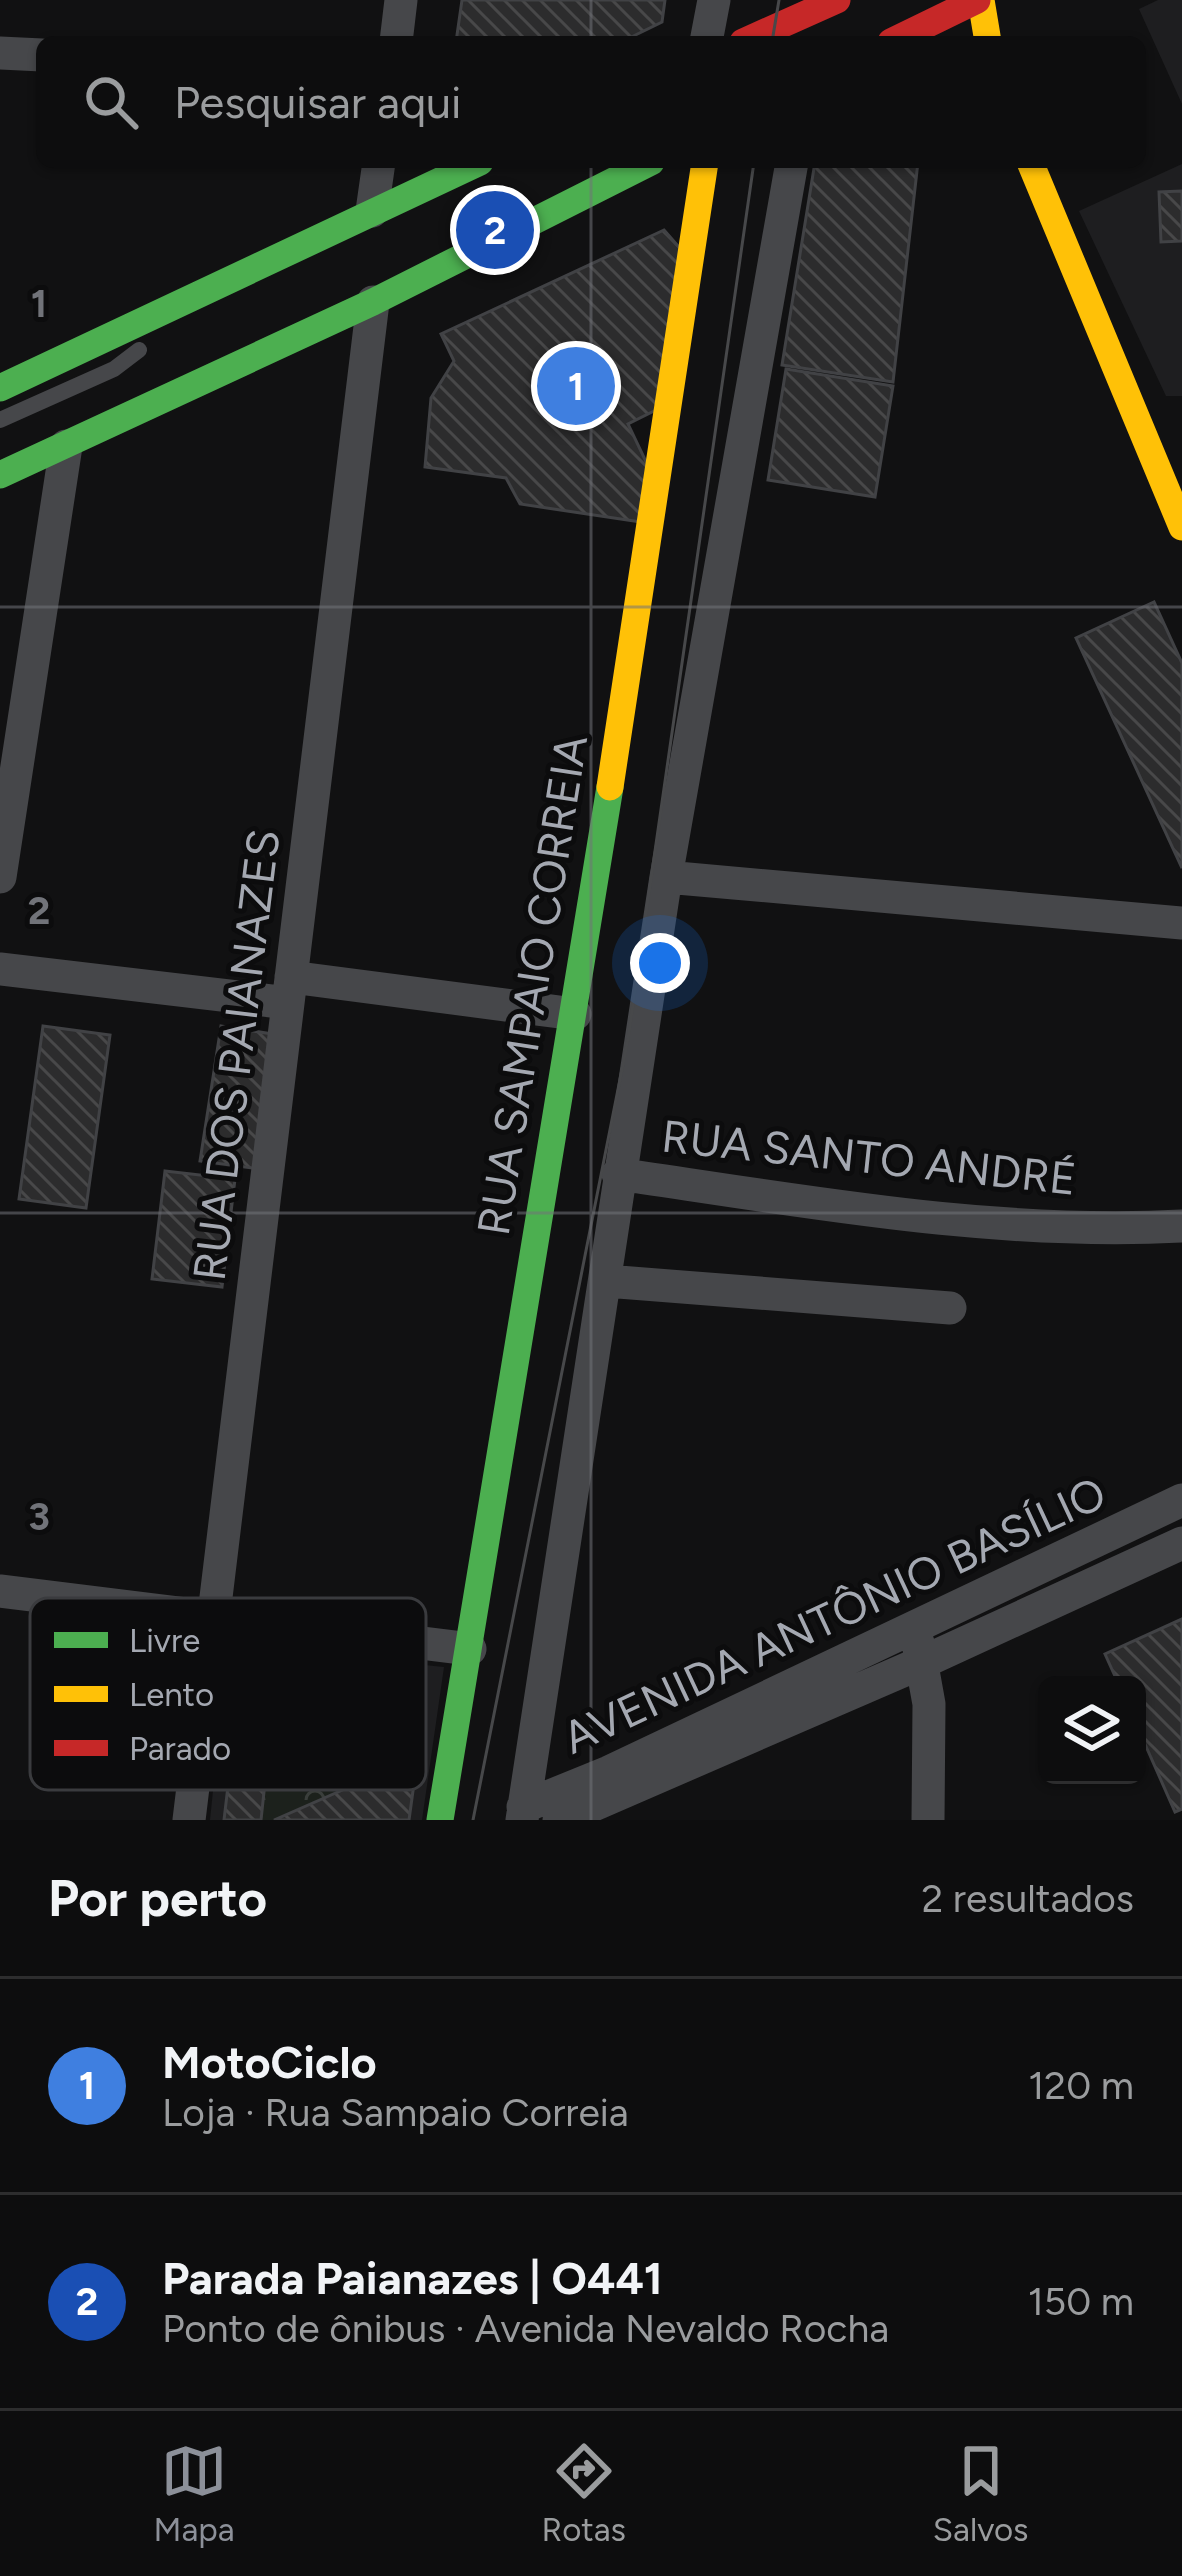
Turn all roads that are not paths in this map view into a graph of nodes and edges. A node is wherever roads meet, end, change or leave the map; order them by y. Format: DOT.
graph roads {
  1 [pos="401,0"];
  2 [pos="714,0"];
  3 [pos="837,0"];
  4 [pos="979,0"];
  5 [pos="397,36"];
  6 [pos="707,36"];
  7 [pos="756,36"];
  8 [pos="903,36"];
  9 [pos="987,36"];
  10 [pos="0,53"];
  11 [pos="36,55"];
  12 [pos="378,168"];
  13 [pos="467,168"];
  14 [pos="612,168"];
  15 [pos="639,168"];
  16 [pos="704,168"];
  17 [pos="791,168"];
  18 [pos="1032,168"];
  19 [pos="554,188"];
  20 [pos="372,211"];
  21 [pos="240,274"];
  22 [pos="373,302"];
  23 [pos="168,328"];
  24 [pos="268,332"];
  25 [pos="150,342"];
  26 [pos="225,371"];
  27 [pos="0,388"];
  28 [pos="0,420"];
  29 [pos="66,446"];
  30 [pos="0,475"];
  31 [pos="1182,527"];
  32 [pos="0,877"];
  33 [pos="666,877"];
  34 [pos="1182,923"];
  35 [pos="0,969"];
  36 [pos="289,990"];
  37 [pos="575,1015"];
  38 [pos="618,1174"];
  39 [pos="1182,1226"];
  40 [pos="606,1281"];
  41 [pos="950,1308"];
  42 [pos="1182,1500"];
  43 [pos="1182,1543"];
  44 [pos="0,1591"];
  45 [pos="62,1598"];
  46 [pos="216,1598"];
  47 [pos="914,1628"];
  48 [pos="426,1643"];
  49 [pos="470,1649"];
  50 [pos="923,1662"];
  51 [pos="193,1790"];
  52 [pos="522,1813"];
  53 [pos="189,1820"];
  54 [pos="440,1820"];
  55 [pos="559,1820"];
  56 [pos="928,1820"];
  1 -- 5 [label="street"];
  2 -- 6 [label="street"];
  3 -- 7 [label="main road"];
  4 -- 8 [label="main road"];
  4 -- 9 [label="main road"];
  10 -- 11 [label="street"];
  12 -- 20 [label="street"];
  13 -- 20 [label="main road"];
  14 -- 19 [label="lane"];
  15 -- 22 [label="main road"];
  16 -- 37 [label="main road, RUA SAMPAIO CORREIA"];
  17 -- 33 [label="street"];
  18 -- 31 [label="main road"];
  20 -- 21 [label="main road"];
  21 -- 23 [label="lane"];
  21 -- 27 [label="main road"];
  22 -- 26 [label="main road"];
  22 -- 36 [label="street, RUA DOS PAIANAZES"];
  24 -- 26 [label="lane"];
  25 -- 28 [label="lane"];
  26 -- 29 [label="main road"];
  29 -- 30 [label="main road"];
  29 -- 32 [label="street"];
  33 -- 34 [label="street"];
  33 -- 38 [label="street"];
  35 -- 36 [label="street"];
  36 -- 37 [label="street"];
  36 -- 46 [label="street, RUA DOS PAIANAZES"];
  37 -- 49 [label="main road, RUA SAMPAIO CORREIA"];
  38 -- 39 [label="street, RUA SANTO ANDRÉ"];
  38 -- 40 [label="street"];
  40 -- 41 [label="street"];
  40 -- 52 [label="street"];
  42 -- 47 [label="street, AVENIDA ANTÔNIO BASÍLIO"];
  43 -- 50 [label="street, AVENIDA ANTÔNIO BASÍLIO"];
  44 -- 45 [label="street"];
  47 -- 50 [label="street"];
  47 -- 52 [label="street, AVENIDA ANTÔNIO BASÍLIO"];
  48 -- 49 [label="street"];
  49 -- 54 [label="main road, RUA SAMPAIO CORREIA"];
  50 -- 55 [label="street, AVENIDA ANTÔNIO BASÍLIO"];
  50 -- 56 [label="street"];
  51 -- 53 [label="street, RUA DOS PAIANAZES"];
}
